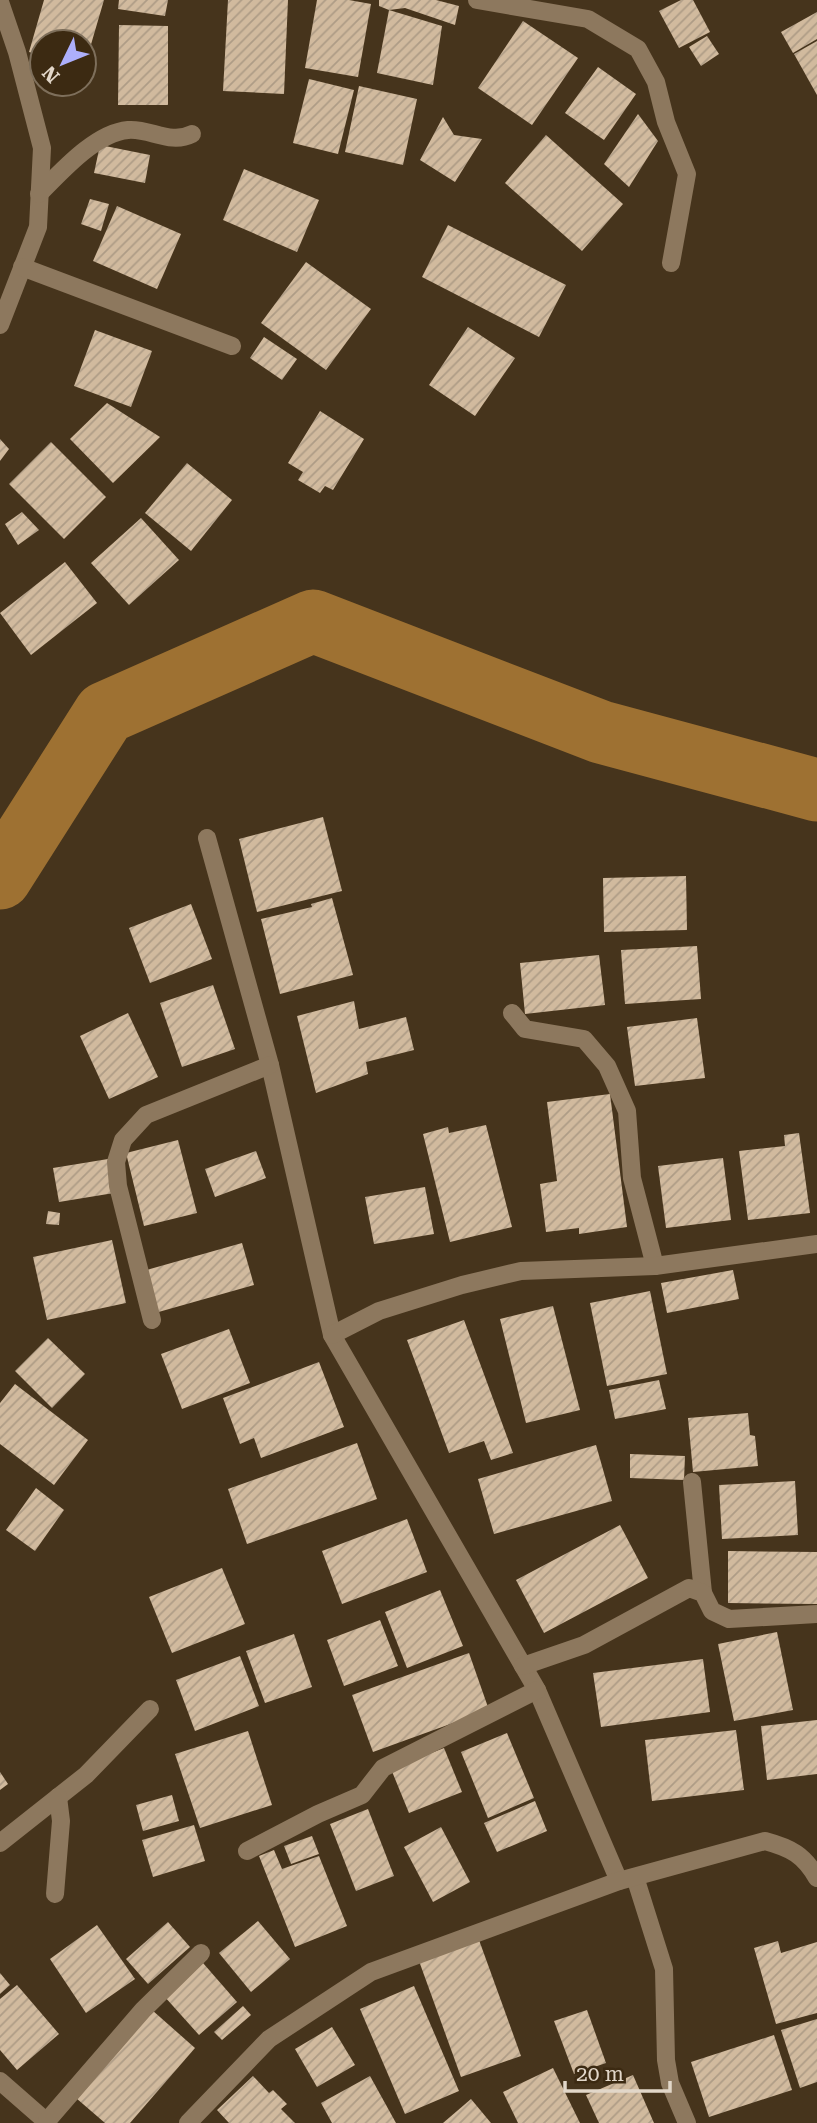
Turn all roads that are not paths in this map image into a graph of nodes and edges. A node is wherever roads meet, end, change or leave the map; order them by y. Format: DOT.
graph roads {
  1 [pos="477,0"];
  2 [pos="0,2"];
  3 [pos="192,134"];
  4 [pos="39,194"];
  5 [pos="671,263"];
  6 [pos="22,267"];
  7 [pos="0,325"];
  8 [pos="232,346"];
  9 [pos="207,838"];
  10 [pos="512,1013"];
  11 [pos="270,1065"];
  12 [pos="817,1244"];
  13 [pos="655,1266"];
  14 [pos="152,1320"];
  15 [pos="332,1335"];
  16 [pos="692,1482"];
  17 [pos="703,1593"];
  18 [pos="817,1614"];
  19 [pos="523,1666"];
  20 [pos="537,1690"];
  21 [pos="150,1709"];
  22 [pos="58,1797"];
  23 [pos="0,1843"];
  24 [pos="247,1852"];
  25 [pos="817,1878"];
  26 [pos="627,1879"];
  27 [pos="55,1894"];
  28 [pos="201,1953"];
  29 [pos="0,2081"];
  30 [pos="47,2122"];
  31 [pos="188,2123"];
  32 [pos="687,2123"];
  1 -- 5 [label="street"];
  2 -- 4 [label="street"];
  3 -- 4 [label="street"];
  4 -- 6 [label="street"];
  6 -- 7 [label="street"];
  6 -- 8 [label="street"];
  9 -- 11 [label="street"];
  10 -- 13 [label="street"];
  11 -- 14 [label="street"];
  11 -- 15 [label="street"];
  12 -- 13 [label="street"];
  13 -- 15 [label="street"];
  15 -- 19 [label="street"];
  16 -- 17 [label="street"];
  17 -- 18 [label="street"];
  17 -- 19 [label="street"];
  19 -- 20 [label="street"];
  20 -- 24 [label="street"];
  20 -- 26 [label="street"];
  21 -- 22 [label="street"];
  22 -- 23 [label="street"];
  22 -- 27 [label="street"];
  25 -- 26 [label="street"];
  26 -- 31 [label="street"];
  26 -- 32 [label="street"];
  28 -- 30 [label="street"];
  29 -- 30 [label="street"];
}
